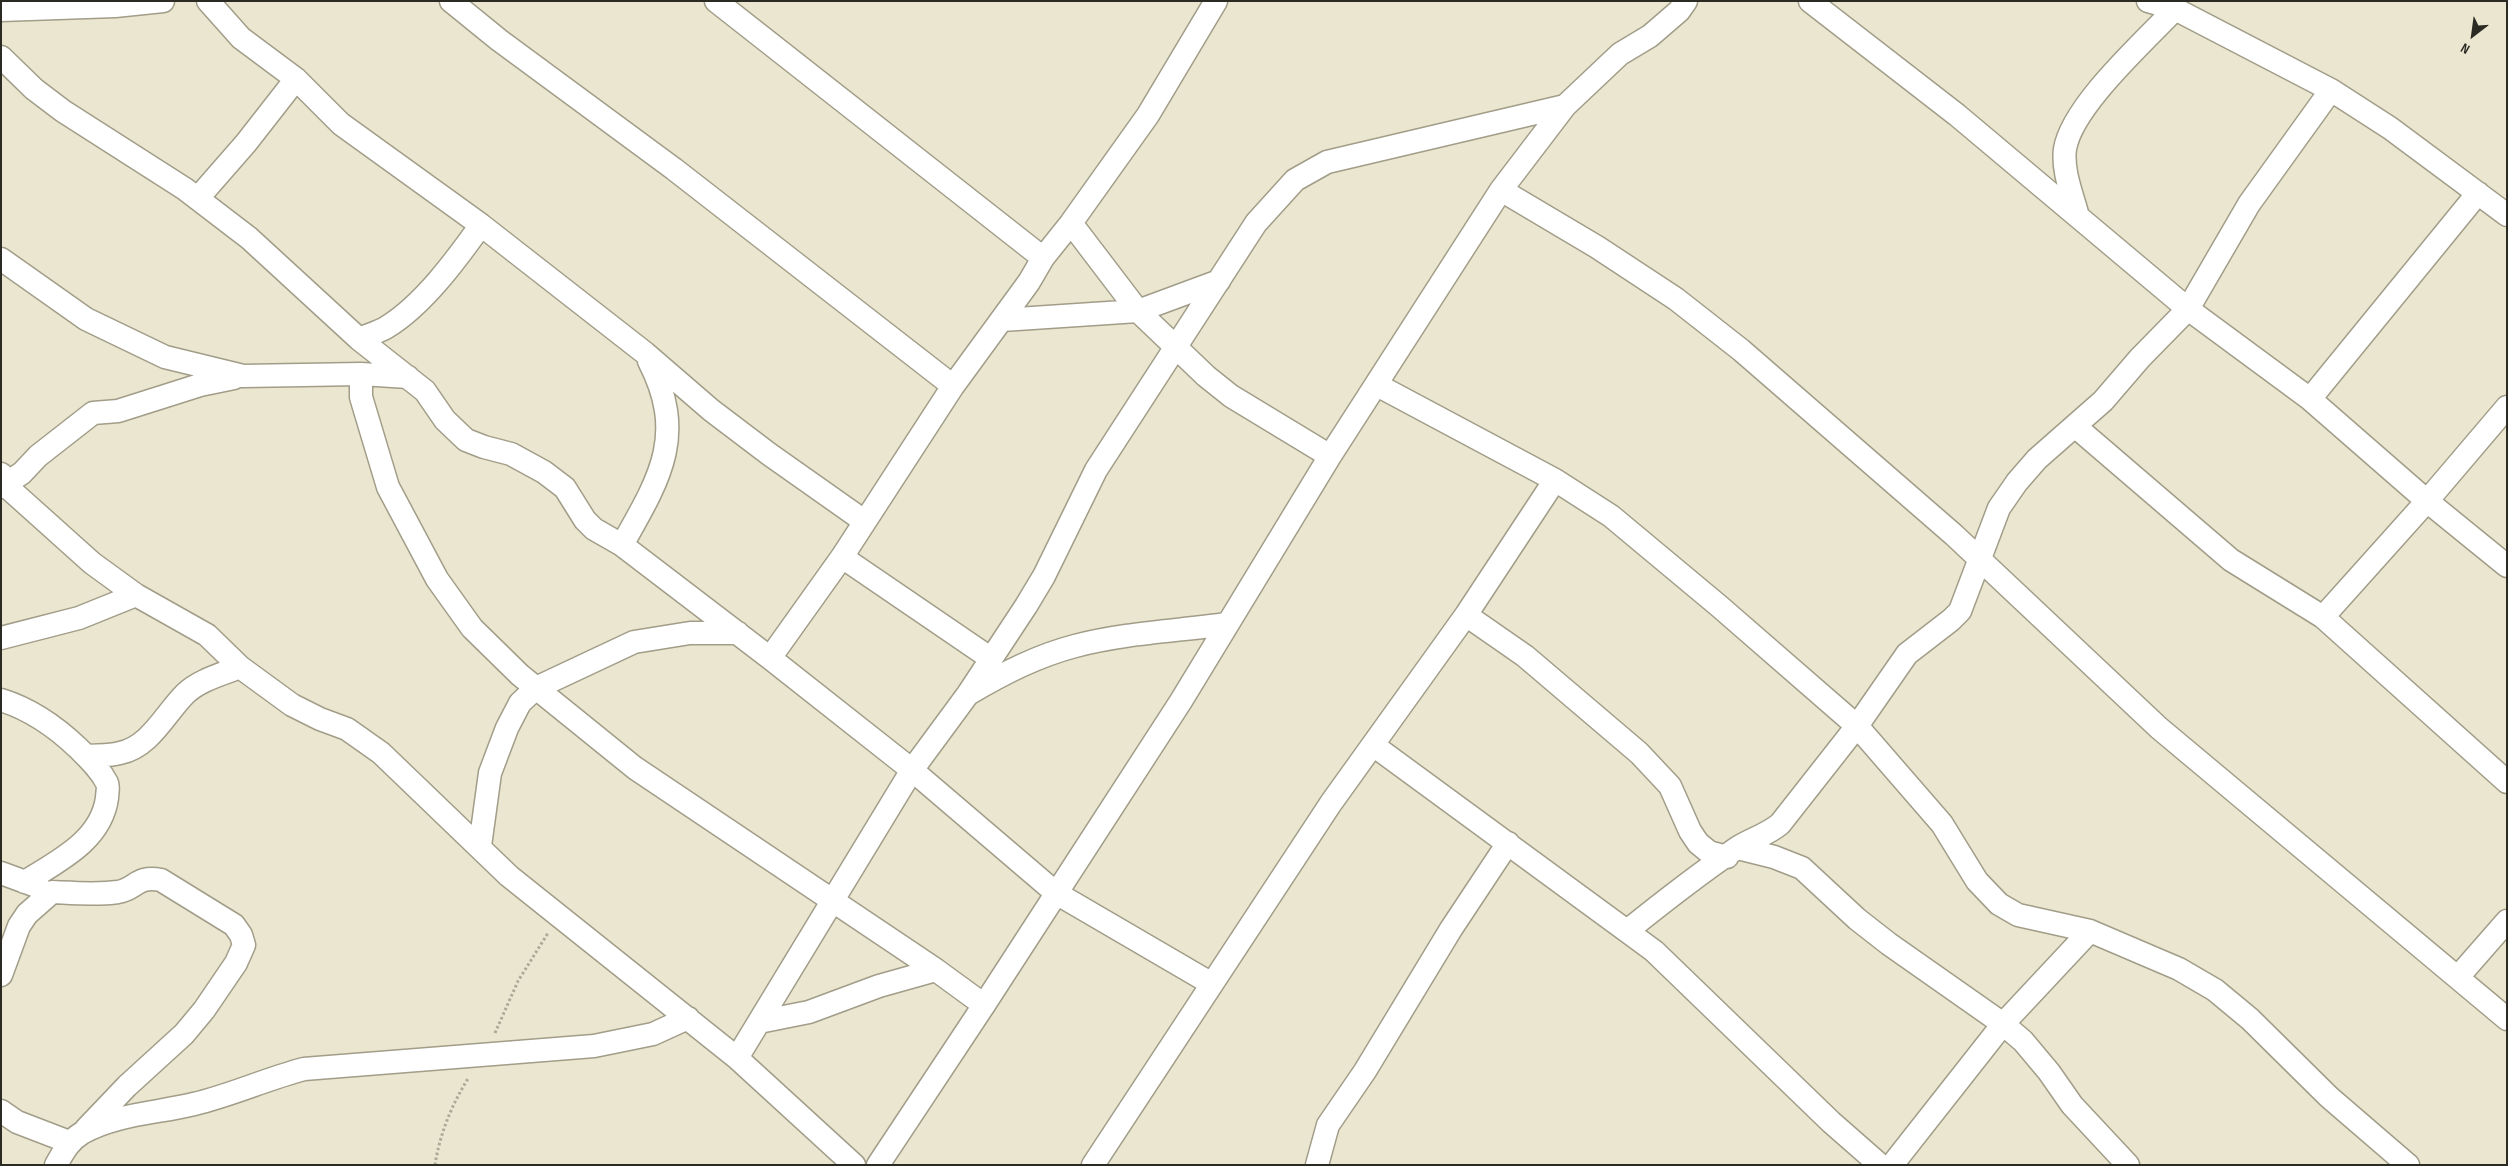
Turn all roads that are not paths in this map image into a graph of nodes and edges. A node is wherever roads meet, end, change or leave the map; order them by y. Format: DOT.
graph roads {
  1 [pos="163,1"];
  2 [pos="208,1"];
  3 [pos="451,1"];
  4 [pos="716,1"];
  5 [pos="1216,1"];
  6 [pos="1686,1"];
  7 [pos="1810,1"];
  8 [pos="2148,1"];
  9 [pos="2175,8"];
  10 [pos="1,10"];
  11 [pos="1,57"];
  12 [pos="296,79"];
  13 [pos="2331,90"];
  14 [pos="1565,106"];
  15 [pos="1501,190"];
  16 [pos="2478,193"];
  17 [pos="198,198"];
  18 [pos="2077,214"];
  19 [pos="2507,215"];
  20 [pos="1071,223"];
  21 [pos="481,225"];
  22 [pos="1043,258"];
  23 [pos="1,259"];
  24 [pos="1219,281"];
  25 [pos="2188,309"];
  26 [pos="1138,312"];
  27 [pos="1002,320"];
  28 [pos="359,339"];
  29 [pos="1176,348"];
  30 [pos="645,353"];
  31 [pos="361,374"];
  32 [pos="243,376"];
  33 [pos="408,377"];
  34 [pos="1377,385"];
  35 [pos="953,386"];
  36 [pos="2310,399"];
  37 [pos="2507,406"];
  38 [pos="2076,427"];
  39 [pos="1330,456"];
  40 [pos="1555,480"];
  41 [pos="3,482"];
  42 [pos="2427,501"];
  43 [pos="864,522"];
  44 [pos="622,545"];
  45 [pos="842,557"];
  46 [pos="1979,560"];
  47 [pos="2507,566"];
  48 [pos="136,595"];
  49 [pos="1466,615"];
  50 [pos="2323,617"];
  51 [pos="1227,624"];
  52 [pos="738,633"];
  53 [pos="1,638"];
  54 [pos="770,658"];
  55 [pos="990,658"];
  56 [pos="240,667"];
  57 [pos="536,688"];
  58 [pos="968,694"];
  59 [pos="1,700"];
  60 [pos="1857,726"];
  61 [pos="1373,745"];
  62 [pos="86,756"];
  63 [pos="912,770"];
  64 [pos="2507,782"];
  65 [pos="1508,843"];
  66 [pos="480,846"];
  67 [pos="1732,853"];
  68 [pos="1,874"];
  69 [pos="25,882"];
  70 [pos="52,892"];
  71 [pos="1056,893"];
  72 [pos="832,901"];
  73 [pos="2507,921"];
  74 [pos="1627,931"];
  75 [pos="2090,931"];
  76 [pos="936,970"];
  77 [pos="1,975"];
  78 [pos="2458,977"];
  79 [pos="1212,984"];
  80 [pos="984,1005"];
  81 [pos="688,1018"];
  82 [pos="2507,1019"];
  83 [pos="759,1022"];
  84 [pos="2003,1024"];
  85 [pos="737,1058"];
  86 [pos="1,1111"];
  87 [pos="77,1137"];
  88 [pos="2121,1163"];
  89 [pos="56,1165"];
  90 [pos="854,1165"];
  91 [pos="878,1165"];
  92 [pos="1093,1165"];
  93 [pos="1317,1165"];
  94 [pos="1880,1165"];
  95 [pos="1892,1165"];
  96 [pos="2408,1165"];
  1 -- 10 [label="street"];
  2 -- 12 [label="street"];
  3 -- 35 [label="street"];
  4 -- 22 [label="street"];
  5 -- 20 [label="street"];
  6 -- 14 [label="street"];
  7 -- 18 [label="street"];
  8 -- 9 [label="street"];
  9 -- 13 [label="street"];
  9 -- 18 [label="street"];
  11 -- 17 [label="street"];
  12 -- 17 [label="street"];
  12 -- 21 [label="street"];
  13 -- 16 [label="street"];
  13 -- 25 [label="street"];
  14 -- 15 [label="street"];
  14 -- 24 [label="street"];
  15 -- 34 [label="street"];
  15 -- 46 [label="street"];
  16 -- 19 [label="street"];
  16 -- 36 [label="street"];
  17 -- 28 [label="street"];
  18 -- 25 [label="street"];
  20 -- 22 [label="street"];
  20 -- 26 [label="street"];
  21 -- 28 [label="street"];
  21 -- 30 [label="street"];
  22 -- 27 [label="street"];
  23 -- 32 [label="street"];
  24 -- 26 [label="street"];
  24 -- 29 [label="street"];
  25 -- 36 [label="street"];
  25 -- 38 [label="street"];
  26 -- 27 [label="street"];
  26 -- 29 [label="street"];
  27 -- 35 [label="street"];
  28 -- 33 [label="street"];
  29 -- 39 [label="street"];
  29 -- 55 [label="street"];
  30 -- 43 [label="street"];
  30 -- 44 [label="street"];
  31 -- 32 [label="street"];
  31 -- 33 [label="street"];
  31 -- 57 [label="street"];
  32 -- 41 [label="street"];
  33 -- 44 [label="street"];
  34 -- 39 [label="street"];
  34 -- 40 [label="street"];
  35 -- 43 [label="street"];
  36 -- 42 [label="street"];
  37 -- 42 [label="street"];
  38 -- 46 [label="street"];
  38 -- 50 [label="street"];
  39 -- 51 [label="street"];
  40 -- 49 [label="street"];
  40 -- 60 [label="street"];
  41 -- 48 [label="street"];
  42 -- 47 [label="street"];
  42 -- 50 [label="street"];
  43 -- 45 [label="street"];
  44 -- 52 [label="street"];
  45 -- 54 [label="street"];
  45 -- 55 [label="street"];
  46 -- 60 [label="street"];
  46 -- 78 [label="street"];
  48 -- 53 [label="street"];
  48 -- 56 [label="street"];
  49 -- 61 [label="street"];
  49 -- 67 [label="street"];
  50 -- 64 [label="street"];
  51 -- 58 [label="street"];
  51 -- 71 [label="street"];
  52 -- 54 [label="street"];
  52 -- 57 [label="street"];
  54 -- 63 [label="street"];
  55 -- 58 [label="street"];
  56 -- 62 [label="street"];
  56 -- 66 [label="street"];
  57 -- 66 [label="street"];
  57 -- 72 [label="street"];
  58 -- 63 [label="street"];
  59 -- 62 [label="street"];
  60 -- 67 [label="street"];
  60 -- 75 [label="street"];
  61 -- 65 [label="street"];
  61 -- 79 [label="street"];
  62 -- 69 [label="street"];
  63 -- 71 [label="street"];
  63 -- 72 [label="street"];
  65 -- 74 [label="street"];
  65 -- 93 [label="street"];
  66 -- 81 [label="street"];
  67 -- 74 [label="street"];
  67 -- 84 [label="street"];
  68 -- 69 [label="street"];
  69 -- 70 [label="street"];
  70 -- 77 [label="street"];
  70 -- 87 [label="street"];
  71 -- 79 [label="street"];
  71 -- 80 [label="street"];
  72 -- 76 [label="street"];
  72 -- 83 [label="street"];
  73 -- 78 [label="street"];
  74 -- 94 [label="street"];
  75 -- 84 [label="street"];
  75 -- 96 [label="street"];
  76 -- 80 [label="street"];
  76 -- 83 [label="street"];
  78 -- 82 [label="street"];
  79 -- 92 [label="street"];
  80 -- 91 [label="street"];
  81 -- 85 [label="street"];
  81 -- 87 [label="street"];
  83 -- 85 [label="street"];
  84 -- 88 [label="street"];
  84 -- 95 [label="street"];
  85 -- 90 [label="street"];
  86 -- 87 [label="street"];
  87 -- 89 [label="street"];
}
